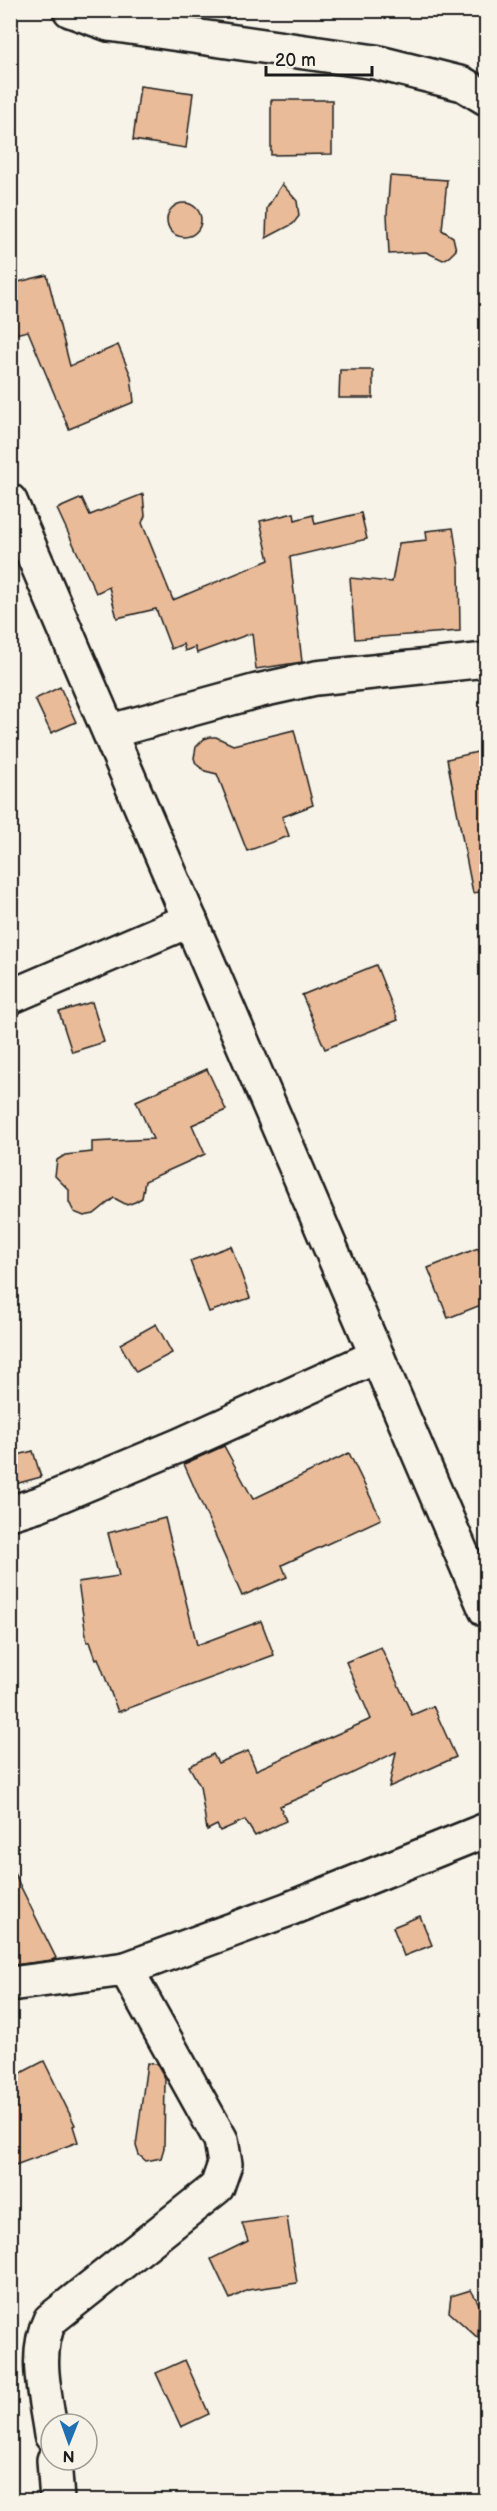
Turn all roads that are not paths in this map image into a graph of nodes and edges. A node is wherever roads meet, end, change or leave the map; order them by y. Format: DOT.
graph roads {
  1 [pos="70,10"];
  2 [pos="112,17"];
  3 [pos="486,98"];
  4 [pos="10,501"];
  5 [pos="486,660"];
  6 [pos="111,731"];
  7 [pos="190,920"];
  8 [pos="10,997"];
  9 [pos="377,1356"];
  10 [pos="10,1513"];
  11 [pos="486,1610"];
  12 [pos="486,1830"];
  13 [pos="126,1969"];
  14 [pos="10,1984"];
  15 [pos="48,2412"];
  16 [pos="55,2472"];
  17 [pos="57,2500"];
  1 -- 2 [label="street"];
  2 -- 3 [label="street"];
  4 -- 6 [label="street"];
  5 -- 6 [label="street"];
  6 -- 7 [label="street"];
  7 -- 8 [label="street"];
  7 -- 9 [label="street"];
  9 -- 10 [label="street"];
  9 -- 11 [label="street"];
  12 -- 13 [label="street"];
  13 -- 14 [label="street"];
  13 -- 15 [label="street"];
  16 -- 17 [label="street"];
}
